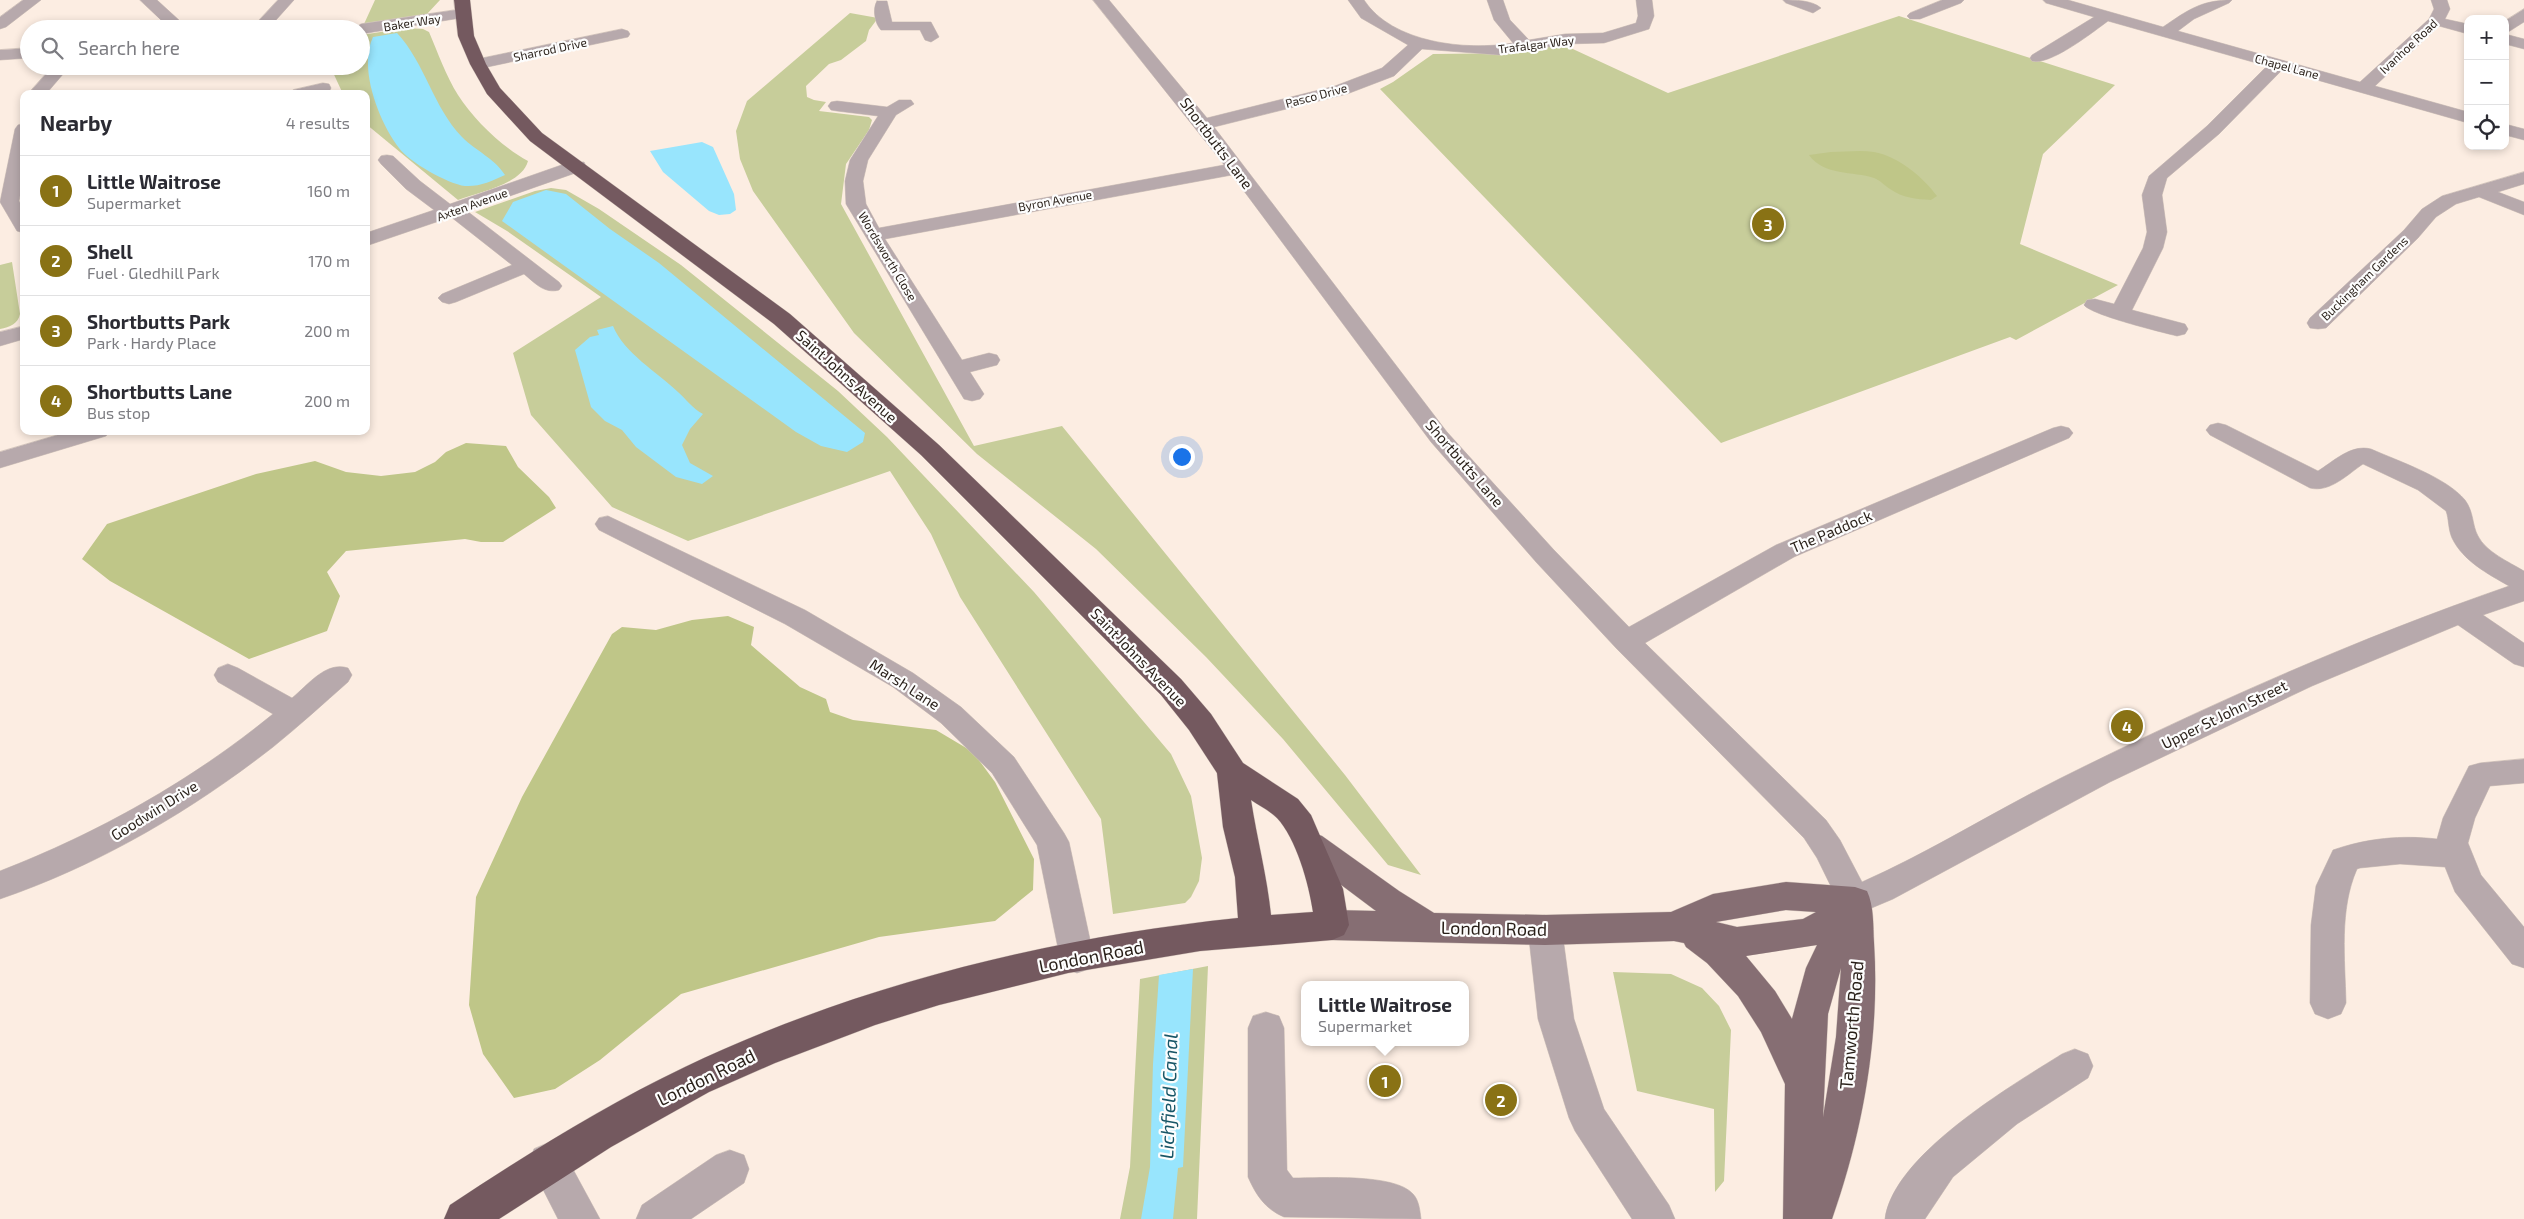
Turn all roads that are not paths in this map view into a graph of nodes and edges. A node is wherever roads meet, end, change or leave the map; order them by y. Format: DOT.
graph roads {
  1 [pos="33,0"];
  2 [pos="148,0"];
  3 [pos="286,0"];
  4 [pos="901,0"];
  5 [pos="1101,0"];
  6 [pos="1356,0"];
  7 [pos="1496,0"];
  8 [pos="1644,0"];
  9 [pos="1956,0"];
  10 [pos="2051,0"];
  11 [pos="2224,0"];
  12 [pos="2439,0"];
  13 [pos="462,7"];
  14 [pos="864,7"];
  15 [pos="883,8"];
  16 [pos="2524,14"];
  17 [pos="1915,16"];
  18 [pos="2105,16"];
  19 [pos="170,20"];
  20 [pos="267,20"];
  21 [pos="2436,21"];
  22 [pos="0,24"];
  23 [pos="2509,25"];
  24 [pos="370,27"];
  25 [pos="2464,28"];
  26 [pos="2165,33"];
  27 [pos="622,34"];
  28 [pos="931,37"];
  29 [pos="2509,40"];
  30 [pos="1418,44"];
  31 [pos="2524,44"];
  32 [pos="1526,46"];
  33 [pos="20,54"];
  34 [pos="0,55"];
  35 [pos="2038,58"];
  36 [pos="478,64"];
  37 [pos="2279,64"];
  38 [pos="54,75"];
  39 [pos="323,88"];
  40 [pos="2364,88"];
  41 [pos="40,90"];
  42 [pos="315,90"];
  43 [pos="837,106"];
  44 [pos="2464,117"];
  45 [pos="1203,124"];
  46 [pos="2509,130"];
  47 [pos="2524,135"];
  48 [pos="20,153"];
  49 [pos="387,160"];
  50 [pos="577,166"];
  51 [pos="1236,168"];
  52 [pos="2524,178"];
  53 [pos="2482,192"];
  54 [pos="2409,207"];
  55 [pos="2524,209"];
  56 [pos="451,211"];
  57 [pos="2429,213"];
  58 [pos="20,219"];
  59 [pos="873,236"];
  60 [pos="370,239"];
  61 [pos="526,266"];
  62 [pos="552,286"];
  63 [pos="449,298"];
  64 [pos="2095,306"];
  65 [pos="2120,314"];
  66 [pos="2318,323"];
  67 [pos="2177,329"];
  68 [pos="20,333"];
  69 [pos="0,339"];
  70 [pos="989,360"];
  71 [pos="957,369"];
  72 [pos="972,394"];
  73 [pos="2218,430"];
  74 [pos="84,435"];
  75 [pos="2056,441"];
  76 [pos="0,460"];
  77 [pos="608,524"];
  78 [pos="2524,584"];
  79 [pos="2524,591"];
  80 [pos="2460,613"];
  81 [pos="1626,641"];
  82 [pos="2524,657"];
  83 [pos="228,675"];
  84 [pos="338,675"];
  85 [pos="294,712"];
  86 [pos="1232,771"];
  87 [pos="2524,771"];
  88 [pos="1311,845"];
  89 [pos="2456,855"];
  90 [pos="0,885"];
  91 [pos="1855,901"];
  92 [pos="1332,925"];
  93 [pos="1428,926"];
  94 [pos="1674,926"];
  95 [pos="1256,930"];
  96 [pos="1545,930"];
  97 [pos="2524,954"];
  98 [pos="1077,958"];
  99 [pos="2328,1003"];
  100 [pos="1266,1028"];
  101 [pos="2075,1066"];
  102 [pos="1804,1086"];
  103 [pos="548,1162"];
  104 [pos="730,1169"];
  105 [pos="1400,1214"];
  106 [pos="464,1219"];
  107 [pos="580,1219"];
  108 [pos="656,1219"];
  109 [pos="1655,1219"];
  110 [pos="1803,1219"];
  111 [pos="1812,1219"];
  112 [pos="1905,1219"];
  1 -- 22 [label="street"];
  2 -- 19 [label="street"];
  3 -- 20 [label="street"];
  4 -- 15 [label="street"];
  5 -- 45 [label="street, Shortbutts Lane"];
  6 -- 30 [label="street, Trafalgar Way"];
  7 -- 32 [label="street"];
  8 -- 32 [label="street, Trafalgar Way"];
  9 -- 17 [label="street"];
  10 -- 18 [label="street, Chapel Lane"];
  11 -- 26 [label="street"];
  12 -- 21 [label="street, Ivanhoe Road"];
  13 -- 24 [label="street, Baker Way"];
  13 -- 36 [label="highway, Saint Johns Avenue"];
  14 -- 15 [label="street"];
  15 -- 28 [label="street"];
  16 -- 23 [label="street"];
  18 -- 26 [label="street, Chapel Lane"];
  18 -- 35 [label="street"];
  21 -- 25 [label="street"];
  21 -- 40 [label="street, Ivanhoe Road"];
  26 -- 37 [label="street, Chapel Lane"];
  27 -- 36 [label="street, Sharrod Drive"];
  29 -- 31 [label="street"];
  30 -- 32 [label="street, Trafalgar Way"];
  30 -- 45 [label="street, Pasco Drive"];
  33 -- 34 [label="street"];
  36 -- 50 [label="highway, Saint Johns Avenue"];
  37 -- 40 [label="street, Chapel Lane"];
  37 -- 65 [label="street"];
  38 -- 41 [label="street"];
  39 -- 42 [label="street"];
  40 -- 44 [label="street, Chapel Lane"];
  43 -- 59 [label="street, Wordsworth Close"];
  45 -- 51 [label="street, Shortbutts Lane"];
  46 -- 47 [label="street"];
  48 -- 58 [label="street"];
  49 -- 56 [label="street"];
  50 -- 56 [label="street, Axten Avenue"];
  50 -- 86 [label="highway, Saint Johns Avenue"];
  51 -- 59 [label="street, Byron Avenue"];
  51 -- 81 [label="street, Shortbutts Lane"];
  52 -- 53 [label="street, Buckingham Gardens"];
  53 -- 55 [label="street"];
  53 -- 57 [label="street, Buckingham Gardens"];
  54 -- 57 [label="street"];
  56 -- 60 [label="street, Axten Avenue"];
  56 -- 61 [label="street"];
  57 -- 66 [label="street, Buckingham Gardens"];
  59 -- 71 [label="street, Wordsworth Close"];
  61 -- 62 [label="street"];
  61 -- 63 [label="street"];
  64 -- 65 [label="street"];
  65 -- 67 [label="street"];
  68 -- 69 [label="street"];
  70 -- 71 [label="street"];
  71 -- 72 [label="street, Wordsworth Close"];
  73 -- 78 [label="street"];
  74 -- 76 [label="street"];
  75 -- 81 [label="street, The Paddock"];
  77 -- 98 [label="street, Marsh Lane"];
  79 -- 80 [label="street, Upper St John Street"];
  80 -- 82 [label="street"];
  80 -- 91 [label="street, Upper St John Street"];
  81 -- 91 [label="street, Shortbutts Lane"];
  83 -- 85 [label="street"];
  84 -- 85 [label="street, Goodwin Drive"];
  85 -- 90 [label="street, Goodwin Drive"];
  86 -- 88 [label="highway, Saint Johns Avenue"];
  86 -- 95 [label="highway, Saint Johns Avenue"];
  87 -- 89 [label="street"];
  88 -- 92 [label="highway, Saint Johns Avenue"];
  88 -- 93 [label="main road"];
  89 -- 97 [label="street"];
  89 -- 99 [label="street"];
  91 -- 94 [label="main road, London Road"];
  91 -- 102 [label="main road, Tamworth Road"];
  91 -- 111 [label="main road, Tamworth Road"];
  92 -- 93 [label="main road, London Road"];
  92 -- 95 [label="highway, London Road"];
  93 -- 96 [label="main road, London Road"];
  94 -- 96 [label="main road, London Road"];
  94 -- 102 [label="main road, Tamworth Road"];
  95 -- 98 [label="highway, London Road"];
  96 -- 109 [label="street"];
  98 -- 103 [label="highway, London Road"];
  100 -- 105 [label="street"];
  101 -- 112 [label="street"];
  102 -- 110 [label="main road, Tamworth Road"];
  103 -- 106 [label="highway, London Road"];
  103 -- 107 [label="street"];
  104 -- 108 [label="street"];
}
